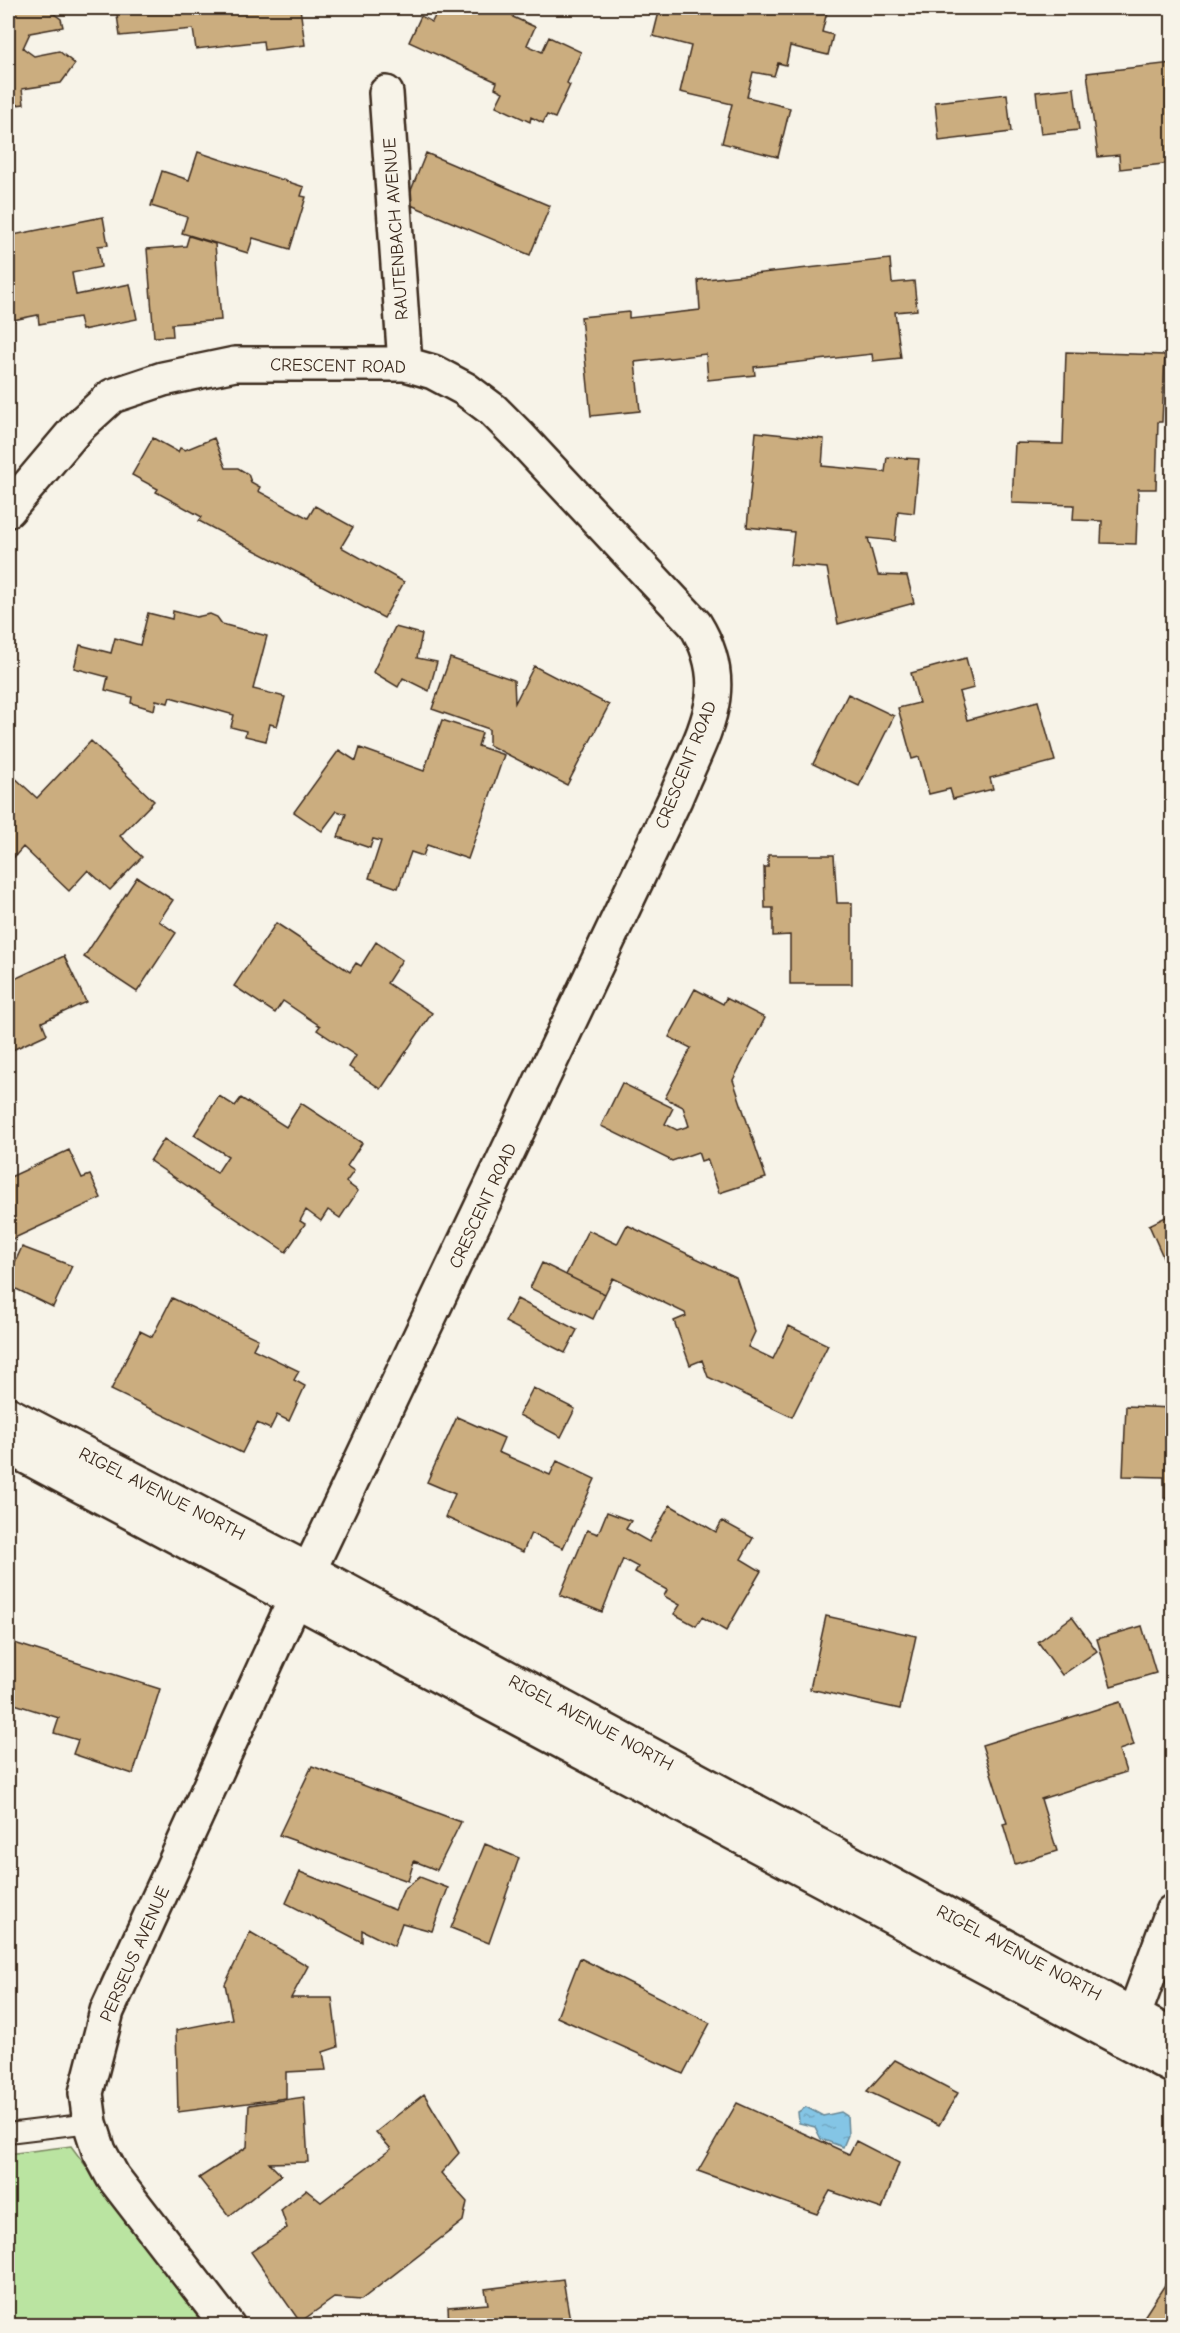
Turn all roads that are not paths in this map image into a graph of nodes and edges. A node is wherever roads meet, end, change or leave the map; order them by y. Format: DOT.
graph roads {
  1 [pos="386,93"];
  2 [pos="405,364"];
  3 [pos="8,510"];
  4 [pos="8,1414"];
  5 [pos="8,1447"];
  6 [pos="310,1571"];
  7 [pos="295,1600"];
  8 [pos="1173,1912"];
  9 [pos="1127,2027"];
  10 [pos="1173,2036"];
  11 [pos="1173,2066"];
  12 [pos="90,2123"];
  13 [pos="8,2133"];
  14 [pos="228,2325"];
  1 -- 2 [label="street, RAUTENBACH AVENUE"];
  2 -- 3 [label="street, CRESCENT ROAD"];
  2 -- 6 [label="street, CRESCENT ROAD"];
  4 -- 6 [label="street, RIGEL AVENUE NORTH"];
  5 -- 7 [label="street, RIGEL AVENUE NORTH"];
  6 -- 7 [label="street, CRESCENT ROAD"];
  6 -- 9 [label="street, RIGEL AVENUE NORTH"];
  7 -- 9 [label="street, RIGEL AVENUE NORTH"];
  7 -- 12 [label="street, PERSEUS AVENUE"];
  8 -- 9 [label="street"];
  9 -- 10 [label="street, RIGEL AVENUE NORTH"];
  9 -- 11 [label="street, RIGEL AVENUE NORTH"];
  12 -- 13 [label="lane"];
  12 -- 14 [label="street, PERSEUS AVENUE"];
}
